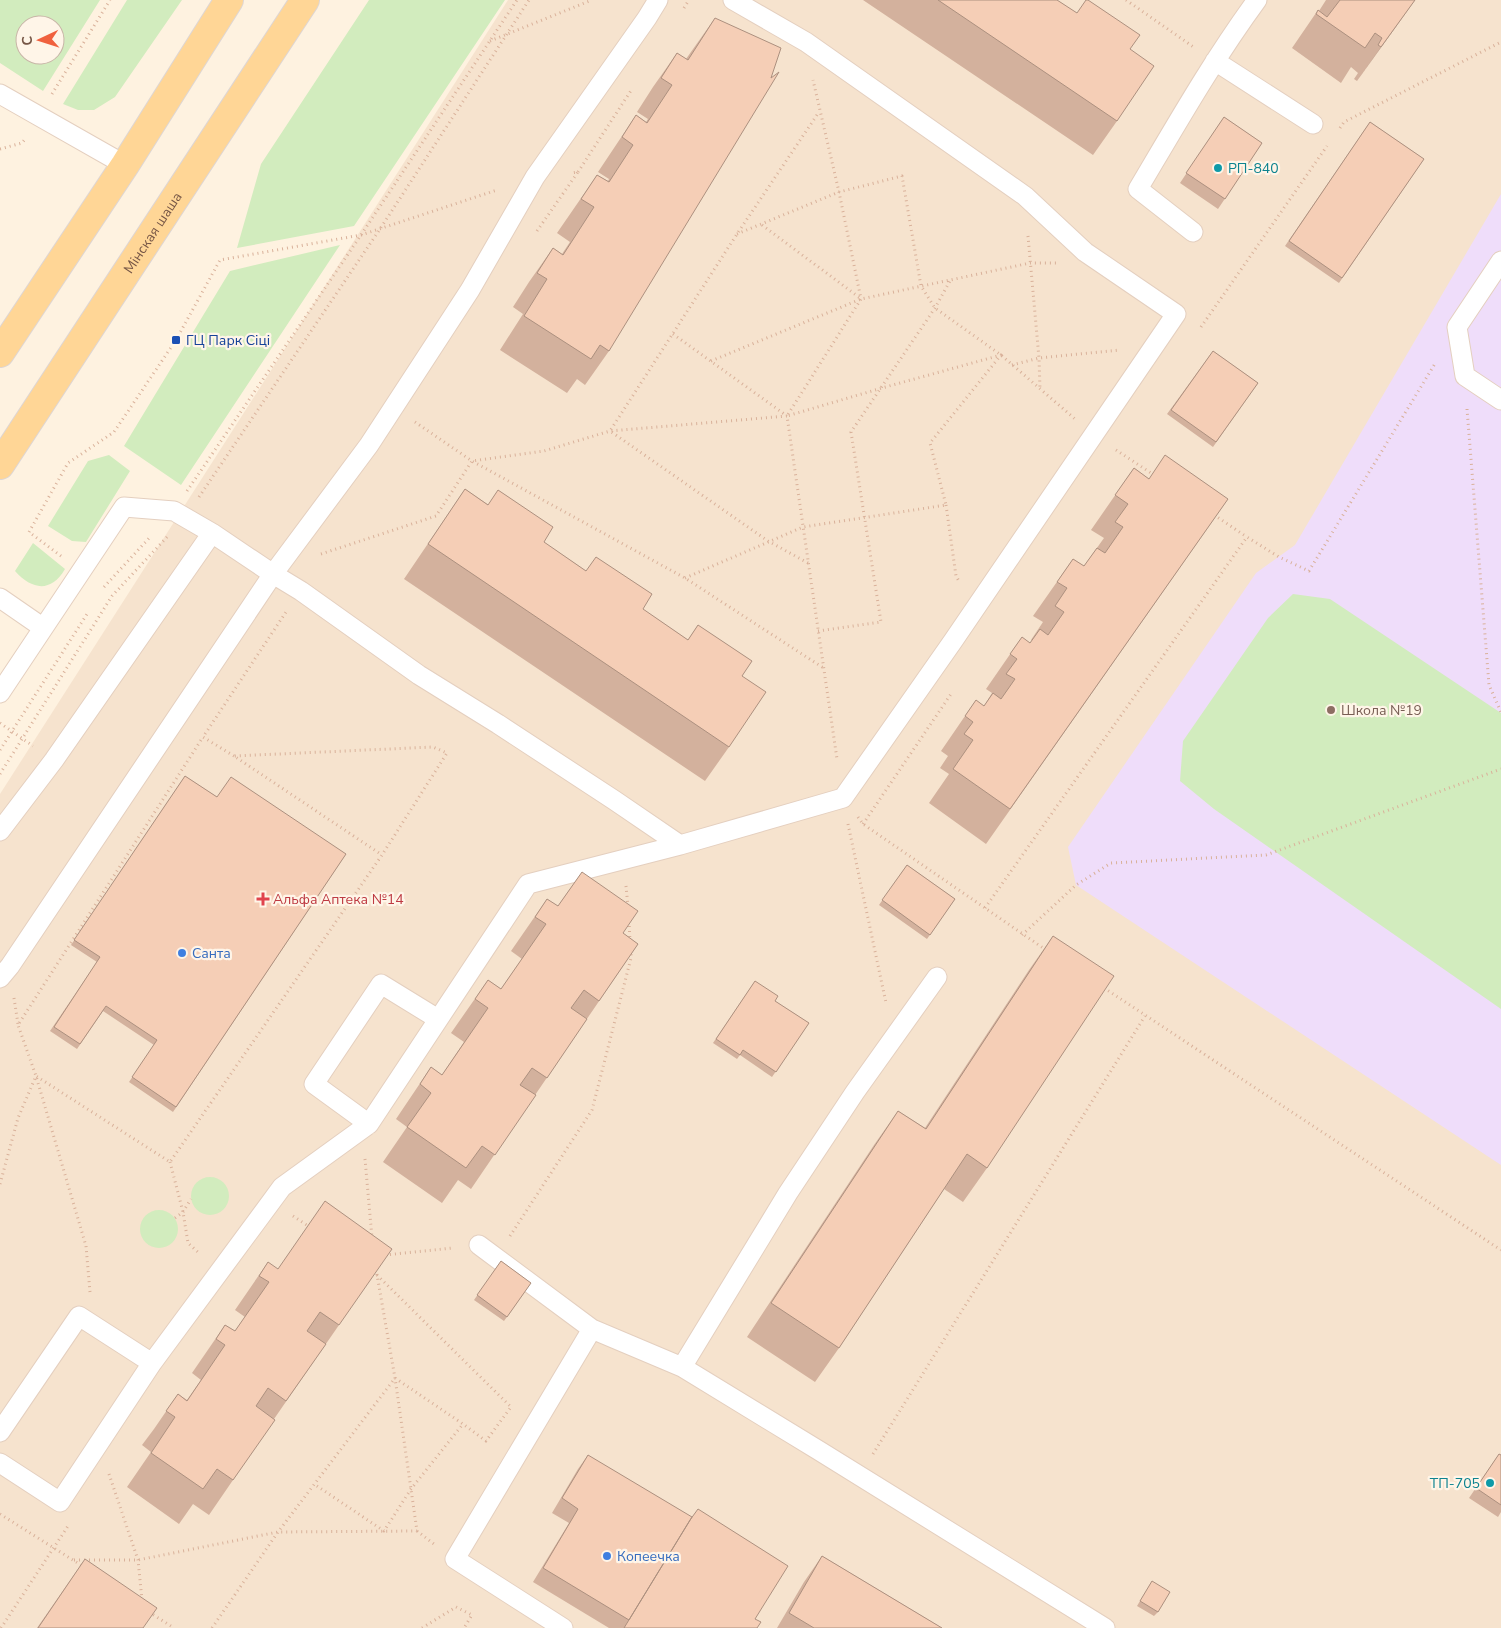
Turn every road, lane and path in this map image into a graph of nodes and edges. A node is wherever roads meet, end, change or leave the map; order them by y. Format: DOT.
graph roads {
  1 [pos="110,0"];
  2 [pos="229,0"];
  3 [pos="305,0"];
  4 [pos="517,0"];
  5 [pos="529,0"];
  6 [pos="592,0"];
  7 [pos="658,0"];
  8 [pos="733,0"];
  9 [pos="1126,0"];
  10 [pos="1257,0"];
  11 [pos="505,35"];
  12 [pos="490,41"];
  13 [pos="806,42"];
  14 [pos="1501,42"];
  15 [pos="1214,61"];
  16 [pos="0,94"];
  17 [pos="819,112"];
  18 [pos="39,116"];
  19 [pos="1313,124"];
  20 [pos="1338,130"];
  21 [pos="1328,146"];
  22 [pos="0,149"];
  23 [pos="126,165"];
  24 [pos="839,192"];
  25 [pos="1025,196"];
  26 [pos="762,225"];
  27 [pos="1193,232"];
  28 [pos="737,234"];
  29 [pos="220,260"];
  30 [pos="1501,261"];
  31 [pos="1100,262"];
  32 [pos="1030,263"];
  33 [pos="951,279"];
  34 [pos="921,286"];
  35 [pos="861,299"];
  36 [pos="935,308"];
  37 [pos="1458,327"];
  38 [pos="1199,330"];
  39 [pos="673,334"];
  40 [pos="1127,349"];
  41 [pos="0,353"];
  42 [pos="1001,355"];
  43 [pos="1039,358"];
  44 [pos="711,361"];
  45 [pos="1011,365"];
  46 [pos="1465,376"];
  47 [pos="882,388"];
  48 [pos="1040,390"];
  49 [pos="1501,400"];
  50 [pos="788,416"];
  51 [pos="406,417"];
  52 [pos="610,431"];
  53 [pos="1094,436"];
  54 [pos="1121,442"];
  55 [pos="472,461"];
  56 [pos="0,465"];
  57 [pos="1156,477"];
  58 [pos="946,506"];
  59 [pos="179,514"];
  60 [pos="1214,515"];
  61 [pos="864,519"];
  62 [pos="803,527"];
  63 [pos="212,533"];
  64 [pos="1247,537"];
  65 [pos="768,541"];
  66 [pos="315,556"];
  67 [pos="808,563"];
  68 [pos="81,571"];
  69 [pos="273,574"];
  70 [pos="684,578"];
  71 [pos="0,598"];
  72 [pos="94,604"];
  73 [pos="974,610"];
  74 [pos="42,627"];
  75 [pos="818,631"];
  76 [pos="272,633"];
  77 [pos="826,669"];
  78 [pos="956,686"];
  79 [pos="0,693"];
  80 [pos="1501,712"];
  81 [pos="0,723"];
  82 [pos="11,731"];
  83 [pos="203,737"];
  84 [pos="22,739"];
  85 [pos="0,750"];
  86 [pos="234,756"];
  87 [pos="54,760"];
  88 [pos="1501,768"];
  89 [pos="0,774"];
  90 [pos="843,798"];
  91 [pos="863,824"];
  92 [pos="0,831"];
  93 [pos="680,845"];
  94 [pos="382,855"];
  95 [pos="624,859"];
  96 [pos="628,908"];
  97 [pos="984,908"];
  98 [pos="628,918"];
  99 [pos="1022,935"];
  100 [pos="1047,951"];
  101 [pos="937,977"];
  102 [pos="0,978"];
  103 [pos="1096,983"];
  104 [pos="1146,1016"];
  105 [pos="438,1020"];
  106 [pos="893,1038"];
  107 [pos="36,1076"];
  108 [pos="369,1124"];
  109 [pos="364,1152"];
  110 [pos="170,1162"];
  111 [pos="0,1184"];
  112 [pos="191,1199"];
  113 [pos="183,1212"];
  114 [pos="290,1214"];
  115 [pos="176,1218"];
  116 [pos="314,1230"];
  117 [pos="480,1245"];
  118 [pos="373,1247"];
  119 [pos="1501,1250"];
  120 [pos="384,1255"];
  121 [pos="496,1257"];
  122 [pos="376,1266"];
  123 [pos="370,1269"];
  124 [pos="220,1271"];
  125 [pos="378,1275"];
  126 [pos="94,1325"];
  127 [pos="592,1329"];
  128 [pos="152,1362"];
  129 [pos="682,1367"];
  130 [pos="395,1378"];
  131 [pos="463,1424"];
  132 [pos="0,1432"];
  133 [pos="0,1463"];
  134 [pos="106,1467"];
  135 [pos="860,1476"];
  136 [pos="314,1484"];
  137 [pos="411,1489"];
  138 [pos="0,1514"];
  139 [pos="69,1524"];
  140 [pos="384,1531"];
  141 [pos="278,1532"];
  142 [pos="53,1549"];
  143 [pos="74,1560"];
  144 [pos="138,1560"];
  145 [pos="89,1571"];
  146 [pos="1,1628"];
  147 [pos="174,1628"];
  148 [pos="212,1628"];
  149 [pos="422,1628"];
  150 [pos="464,1628"];
  151 [pos="563,1628"];
  152 [pos="1105,1628"];
  1 -- 18 [label="path"];
  2 -- 23 [label="main road"];
  3 -- 56 [label="main road, Мінская шаша"];
  4 -- 12 [label="path"];
  5 -- 11 [label="path"];
  6 -- 11 [label="path"];
  7 -- 69 [label="lane"];
  8 -- 13 [label="lane"];
  9 -- 15 [label="path"];
  10 -- 15 [label="lane"];
  11 -- 12 [label="path"];
  11 -- 59 [label="path"];
  12 -- 59 [label="path"];
  13 -- 17 [label="path"];
  13 -- 25 [label="lane"];
  14 -- 20 [label="path"];
  15 -- 19 [label="lane"];
  15 -- 27 [label="lane"];
  16 -- 18 [label="lane"];
  17 -- 24 [label="path"];
  17 -- 28 [label="path"];
  18 -- 22 [label="path"];
  18 -- 23 [label="lane"];
  21 -- 38 [label="path"];
  23 -- 41 [label="main road"];
  24 -- 26 [label="path"];
  24 -- 34 [label="path"];
  24 -- 35 [label="path"];
  25 -- 31 [label="lane"];
  25 -- 32 [label="path"];
  26 -- 28 [label="path"];
  26 -- 35 [label="path"];
  28 -- 39 [label="path"];
  29 -- 68 [label="path"];
  30 -- 37 [label="lane"];
  31 -- 32 [label="path"];
  31 -- 53 [label="lane"];
  32 -- 33 [label="path"];
  32 -- 43 [label="path"];
  33 -- 34 [label="path"];
  33 -- 36 [label="path"];
  34 -- 35 [label="path"];
  34 -- 36 [label="path"];
  35 -- 44 [label="path"];
  35 -- 50 [label="path"];
  36 -- 42 [label="path"];
  36 -- 47 [label="path"];
  37 -- 46 [label="lane"];
  37 -- 64 [label="path"];
  39 -- 44 [label="path"];
  39 -- 52 [label="path"];
  40 -- 43 [label="path"];
  42 -- 45 [label="path"];
  42 -- 47 [label="path"];
  42 -- 58 [label="path"];
  43 -- 45 [label="path"];
  43 -- 48 [label="path"];
  44 -- 50 [label="path"];
  45 -- 48 [label="path"];
  46 -- 49 [label="lane"];
  46 -- 80 [label="path"];
  47 -- 50 [label="path"];
  47 -- 61 [label="path"];
  48 -- 53 [label="path"];
  50 -- 52 [label="path"];
  50 -- 62 [label="path"];
  51 -- 55 [label="path"];
  52 -- 55 [label="path"];
  52 -- 65 [label="path"];
  53 -- 73 [label="lane"];
  54 -- 57 [label="path"];
  55 -- 66 [label="path"];
  55 -- 70 [label="path"];
  58 -- 61 [label="path"];
  58 -- 73 [label="path"];
  59 -- 63 [label="lane"];
  59 -- 68 [label="lane"];
  59 -- 68 [label="path"];
  59 -- 84 [label="path"];
  60 -- 64 [label="path"];
  61 -- 62 [label="path"];
  61 -- 75 [label="path"];
  62 -- 65 [label="path"];
  62 -- 67 [label="path"];
  63 -- 69 [label="lane"];
  63 -- 87 [label="lane"];
  64 -- 97 [label="path"];
  65 -- 67 [label="path"];
  65 -- 70 [label="path"];
  67 -- 75 [label="path"];
  68 -- 74 [label="lane"];
  69 -- 93 [label="lane"];
  69 -- 102 [label="lane"];
  70 -- 77 [label="path"];
  71 -- 74 [label="lane"];
  72 -- 82 [label="path"];
  73 -- 90 [label="lane"];
  74 -- 79 [label="lane"];
  75 -- 77 [label="path"];
  76 -- 83 [label="path"];
  77 -- 90 [label="path"];
  78 -- 91 [label="path"];
  81 -- 82 [label="path"];
  82 -- 84 [label="path"];
  82 -- 85 [label="path"];
  83 -- 86 [label="path"];
  83 -- 107 [label="path"];
  84 -- 87 [label="path"];
  84 -- 89 [label="path"];
  86 -- 94 [label="path"];
  86 -- 94 [label="path"];
  87 -- 92 [label="lane"];
  88 -- 99 [label="path"];
  90 -- 91 [label="path"];
  90 -- 93 [label="lane"];
  90 -- 106 [label="path"];
  91 -- 97 [label="path"];
  93 -- 95 [label="lane"];
  94 -- 110 [label="path"];
  95 -- 96 [label="path"];
  95 -- 105 [label="lane"];
  97 -- 99 [label="path"];
  98 -- 121 [label="path"];
  99 -- 100 [label="path"];
  101 -- 106 [label="lane"];
  103 -- 104 [label="path"];
  104 -- 119 [label="path"];
  104 -- 135 [label="path"];
  105 -- 108 [label="lane"];
  105 -- 108 [label="lane"];
  106 -- 129 [label="lane"];
  107 -- 110 [label="path"];
  107 -- 111 [label="path"];
  107 -- 126 [label="path"];
  108 -- 124 [label="lane"];
  109 -- 118 [label="path"];
  110 -- 113 [label="path"];
  112 -- 113 [label="path"];
  113 -- 115 [label="path"];
  113 -- 124 [label="path"];
  114 -- 116 [label="path"];
  117 -- 120 [label="path"];
  117 -- 121 [label="lane"];
  121 -- 127 [label="lane"];
  122 -- 125 [label="path"];
  123 -- 125 [label="path"];
  124 -- 128 [label="lane"];
  125 -- 130 [label="path"];
  125 -- 131 [label="path"];
  126 -- 128 [label="lane"];
  126 -- 132 [label="lane"];
  127 -- 129 [label="lane"];
  127 -- 151 [label="lane"];
  128 -- 133 [label="lane"];
  129 -- 135 [label="lane"];
  130 -- 131 [label="path"];
  130 -- 136 [label="path"];
  130 -- 137 [label="path"];
  131 -- 137 [label="path"];
  134 -- 144 [label="path"];
  135 -- 152 [label="lane"];
  136 -- 140 [label="path"];
  136 -- 141 [label="path"];
  137 -- 140 [label="path"];
  137 -- 140 [label="path"];
  138 -- 142 [label="path"];
  139 -- 142 [label="path"];
  140 -- 141 [label="path"];
  141 -- 144 [label="path"];
  141 -- 148 [label="path"];
  142 -- 143 [label="path"];
  142 -- 146 [label="path"];
  143 -- 144 [label="path"];
  143 -- 145 [label="path"];
  144 -- 147 [label="path"];
  149 -- 150 [label="path"];
}
